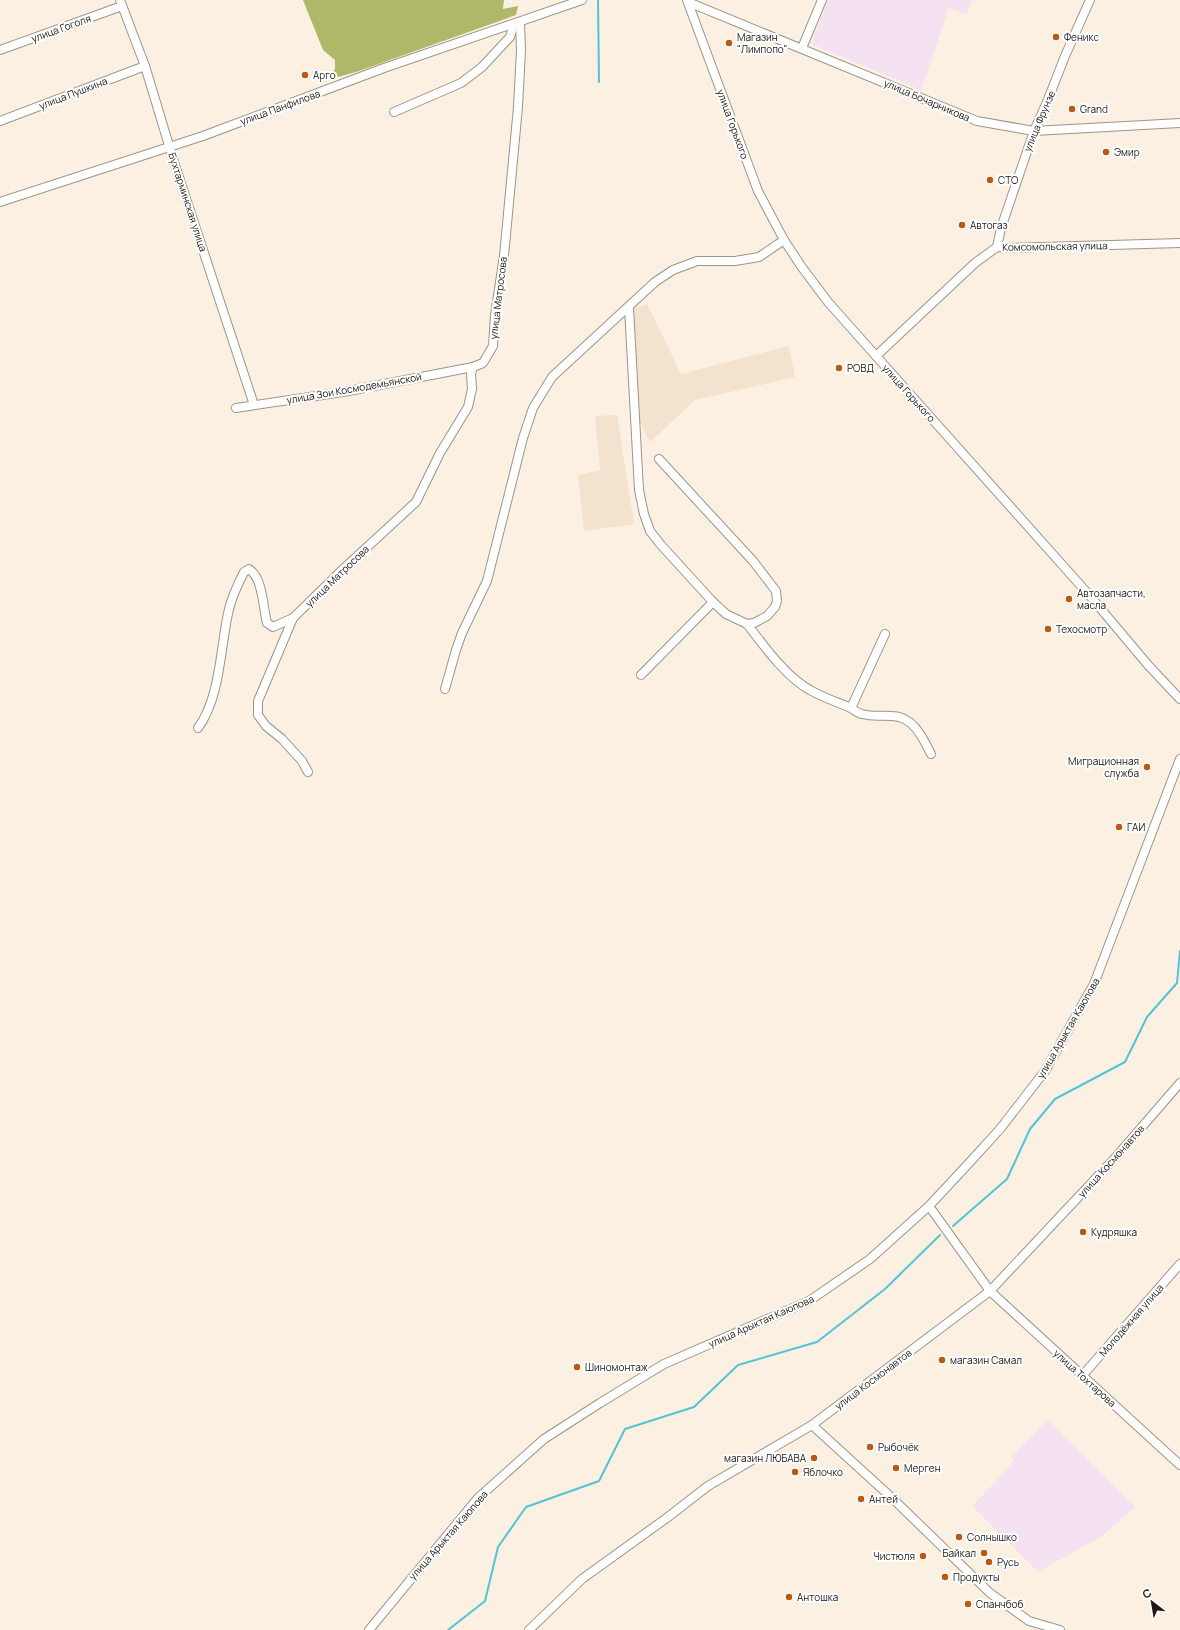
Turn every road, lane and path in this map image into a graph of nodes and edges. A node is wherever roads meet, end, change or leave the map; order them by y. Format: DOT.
graph roads {
  1 [pos="582,0"];
  2 [pos="822,0"];
  3 [pos="1090,0"];
  4 [pos="687,1"];
  5 [pos="121,3"];
  6 [pos="517,23"];
  7 [pos="802,48"];
  8 [pos="0,50"];
  9 [pos="145,66"];
  10 [pos="394,112"];
  11 [pos="0,120"];
  12 [pos="1180,122"];
  13 [pos="1034,131"];
  14 [pos="170,146"];
  15 [pos="0,202"];
  16 [pos="784,240"];
  17 [pos="1180,243"];
  18 [pos="997,247"];
  19 [pos="629,308"];
  20 [pos="876,356"];
  21 [pos="473,367"];
  22 [pos="254,405"];
  23 [pos="236,408"];
  24 [pos="659,459"];
  25 [pos="713,602"];
  26 [pos="293,618"];
  27 [pos="747,624"];
  28 [pos="885,634"];
  29 [pos="641,675"];
  30 [pos="446,689"];
  31 [pos="1180,699"];
  32 [pos="851,708"];
  33 [pos="198,728"];
  34 [pos="931,754"];
  35 [pos="1180,759"];
  36 [pos="308,772"];
  37 [pos="1180,1083"];
  38 [pos="929,1206"];
  39 [pos="1180,1264"];
  40 [pos="990,1291"];
  41 [pos="1082,1376"];
  42 [pos="812,1425"];
  43 [pos="1180,1465"];
  44 [pos="369,1630"];
  45 [pos="529,1630"];
  46 [pos="1060,1630"];
  1 -- 6 [label="street, улица Панфилова"];
  2 -- 7 [label="street"];
  3 -- 13 [label="street, улица Фрунзе"];
  4 -- 7 [label="street, улица Бочарникова"];
  4 -- 16 [label="street, улица Горького"];
  5 -- 8 [label="street, улица Гоголя"];
  5 -- 9 [label="street, Бухтарминская улица"];
  6 -- 10 [label="street"];
  6 -- 14 [label="street, улица Панфилова"];
  6 -- 21 [label="street, улица Матросова"];
  7 -- 13 [label="street, улица Бочарникова"];
  9 -- 11 [label="street, улица Пушкина"];
  9 -- 14 [label="street, Бухтарминская улица"];
  12 -- 13 [label="street, улица Бочарникова"];
  13 -- 18 [label="street, улица Фрунзе"];
  14 -- 15 [label="street, улица Панфилова"];
  14 -- 22 [label="street, Бухтарминская улица"];
  16 -- 19 [label="street"];
  16 -- 20 [label="street, улица Горького"];
  17 -- 18 [label="street, Комсомольская улица"];
  18 -- 20 [label="street, Комсомольская улица"];
  19 -- 25 [label="street"];
  19 -- 30 [label="street"];
  20 -- 31 [label="street, улица Горького"];
  21 -- 22 [label="street, улица Зои Космодемьянской"];
  21 -- 26 [label="street, улица Матросова"];
  22 -- 23 [label="street, улица Зои Космодемьянской"];
  24 -- 27 [label="street"];
  25 -- 27 [label="street"];
  25 -- 29 [label="street"];
  26 -- 33 [label="street"];
  26 -- 36 [label="street"];
  27 -- 32 [label="street"];
  28 -- 32 [label="street"];
  32 -- 34 [label="street"];
  35 -- 38 [label="street, улица Арыктая Каюпова"];
  37 -- 40 [label="street, улица Космонавтов"];
  38 -- 40 [label="street, улица Тохтарова"];
  38 -- 44 [label="street, улица Арыктая Каюпова"];
  39 -- 41 [label="street, Молодёжная улица"];
  40 -- 41 [label="street, улица Тохтарова"];
  40 -- 42 [label="street, улица Космонавтов"];
  41 -- 43 [label="street, улица Тохтарова"];
  42 -- 45 [label="street, улица Космонавтов"];
  42 -- 46 [label="street"];
}
